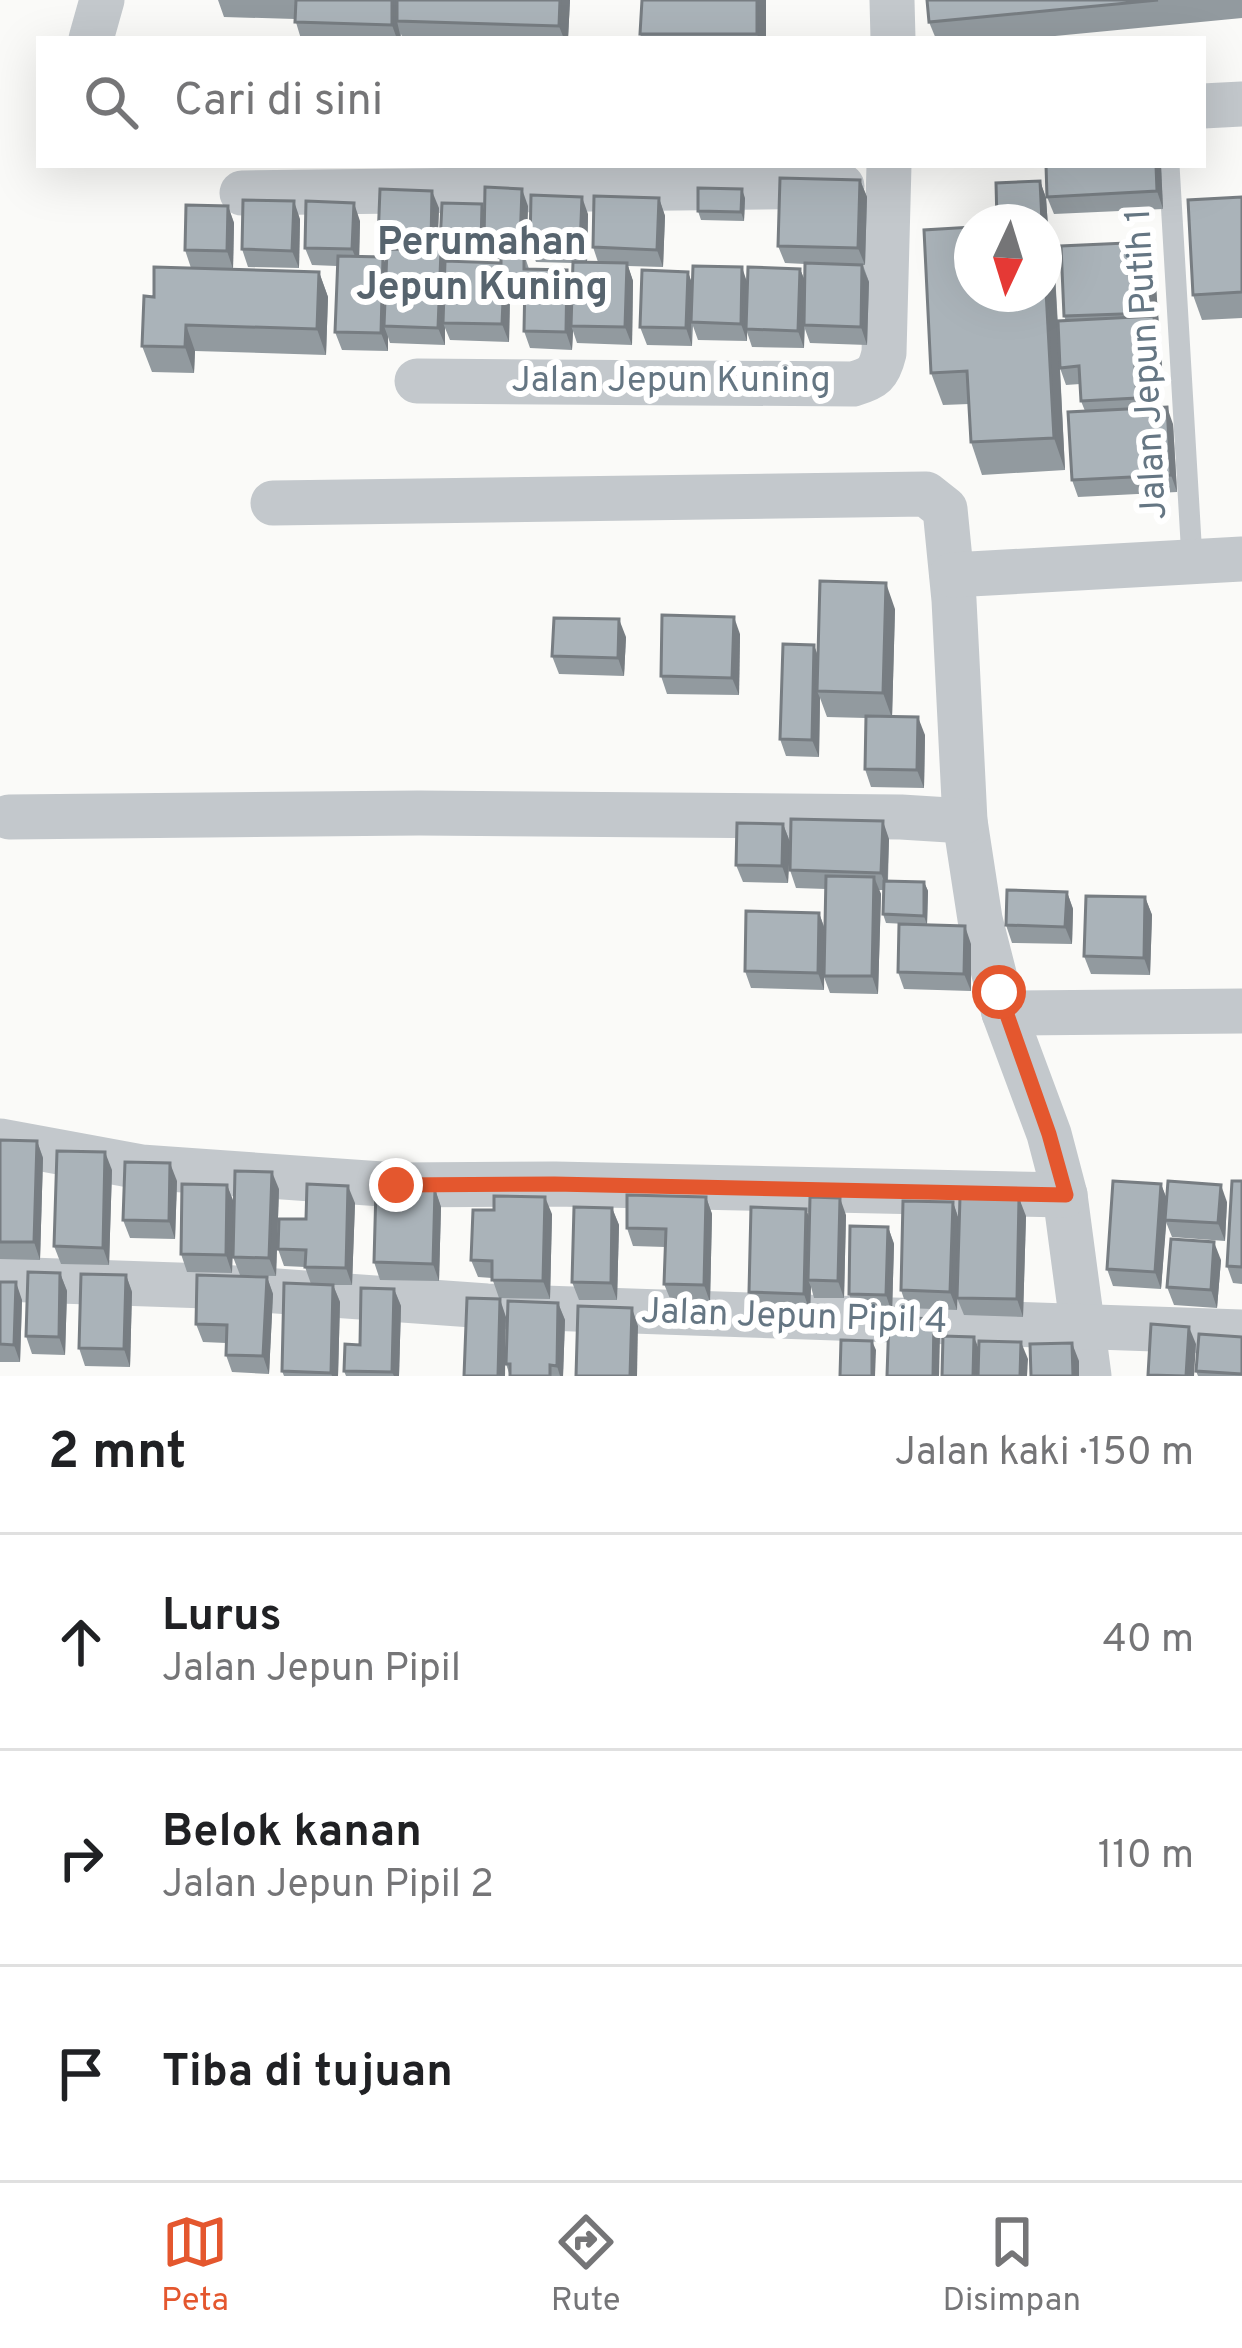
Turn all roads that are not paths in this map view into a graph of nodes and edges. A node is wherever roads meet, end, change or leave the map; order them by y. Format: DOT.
graph roads {
  1 [pos="102,0"];
  2 [pos="892,0"];
  3 [pos="92,36"];
  4 [pos="893,36"];
  5 [pos="1242,104"];
  6 [pos="1206,106"];
  7 [pos="1169,168"];
  8 [pos="888,175"];
  9 [pos="242,193"];
  10 [pos="417,381"];
  11 [pos="273,503"];
  12 [pos="1192,559"];
  13 [pos="1242,559"];
  14 [pos="952,575"];
  15 [pos="9,817"];
  16 [pos="965,821"];
  17 [pos="1242,1011"];
  18 [pos="1004,1013"];
  19 [pos="0,1141"];
  20 [pos="1066,1195"];
  21 [pos="0,1280"];
  22 [pos="1084,1329"];
  23 [pos="1242,1332"];
  24 [pos="1089,1376"];
  1 -- 3 [label="street"];
  2 -- 4 [label="street"];
  5 -- 6 [label="street"];
  7 -- 12 [label="lane, Jalan Jepun Putih 1"];
  8 -- 9 [label="street, Jalan Jepun Kuning"];
  8 -- 10 [label="street, Jalan Jepun Kuning"];
  11 -- 14 [label="street"];
  12 -- 13 [label="street"];
  12 -- 14 [label="street"];
  14 -- 16 [label="street"];
  15 -- 16 [label="street"];
  16 -- 18 [label="street"];
  17 -- 18 [label="street"];
  18 -- 20 [label="street"];
  19 -- 20 [label="street"];
  20 -- 22 [label="street"];
  21 -- 22 [label="street, Jalan Jepun Pipil 4"];
  22 -- 23 [label="street, Jalan Jepun Pipil 4"];
  22 -- 24 [label="street"];
}
